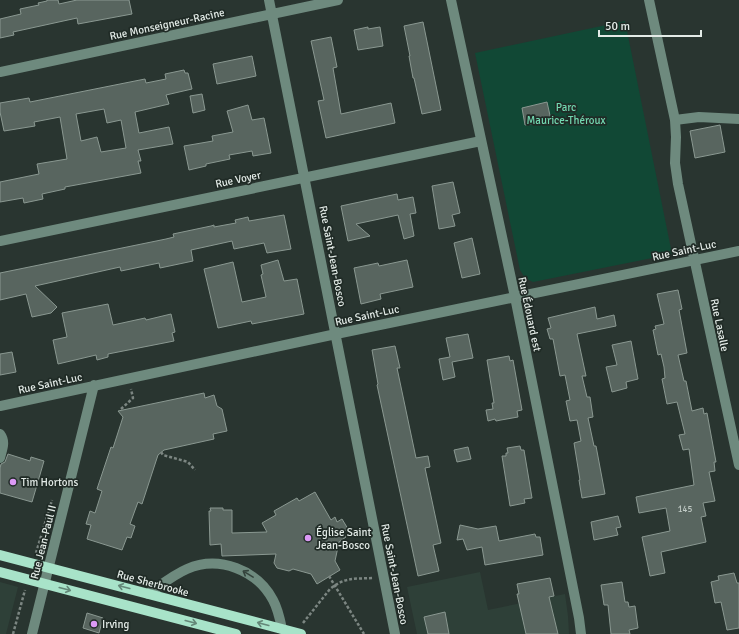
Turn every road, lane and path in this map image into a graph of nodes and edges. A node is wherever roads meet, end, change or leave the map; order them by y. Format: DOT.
graph roads {
  1 [pos="269,0"];
  2 [pos="338,0"];
  3 [pos="451,0"];
  4 [pos="649,0"];
  5 [pos="272,14"];
  6 [pos="0,72"];
  7 [pos="739,119"];
  8 [pos="675,120"];
  9 [pos="481,141"];
  10 [pos="305,178"];
  11 [pos="0,241"];
  12 [pos="739,250"];
  13 [pos="694,260"];
  14 [pos="515,297"];
  15 [pos="336,334"];
  16 [pos="128,378"];
  17 [pos="94,385"];
  18 [pos="0,406"];
  19 [pos="121,409"];
  20 [pos="0,434"];
  21 [pos="161,452"];
  22 [pos="0,458"];
  23 [pos="739,466"];
  24 [pos="195,470"];
  25 [pos="53,496"];
  26 [pos="0,555"];
  27 [pos="32,563"];
  28 [pos="49,568"];
  29 [pos="0,572"];
  30 [pos="329,576"];
  31 [pos="27,579"];
  32 [pos="361,579"];
  33 [pos="45,584"];
  34 [pos="335,586"];
  35 [pos="148,594"];
  36 [pos="282,629"];
  37 [pos="298,633"];
  38 [pos="13,634"];
  39 [pos="32,634"];
  40 [pos="236,634"];
  41 [pos="364,634"];
  42 [pos="395,634"];
  43 [pos="581,634"];
  1 -- 5 [label="street, Rue Saint-Jean-Bosco"];
  2 -- 5 [label="street, Rue Monseigneur-Racine"];
  3 -- 9 [label="street, Rue Édouard est"];
  4 -- 8 [label="street, Rue Lasalle"];
  5 -- 6 [label="street, Rue Monseigneur-Racine"];
  5 -- 10 [label="street, Rue Saint-Jean-Bosco"];
  7 -- 8 [label="street"];
  8 -- 13 [label="street, Rue Lasalle"];
  9 -- 10 [label="street, Rue Voyer"];
  9 -- 14 [label="street, Rue Édouard est"];
  10 -- 11 [label="street, Rue Voyer"];
  10 -- 15 [label="street, Rue Saint-Jean-Bosco"];
  12 -- 13 [label="street, Rue Saint-Luc"];
  13 -- 14 [label="street, Rue Saint-Luc"];
  13 -- 23 [label="street, Rue Lasalle"];
  14 -- 15 [label="street, Rue Saint-Luc"];
  14 -- 43 [label="street, Rue Édouard est"];
  15 -- 16 [label="street, Rue Saint-Luc"];
  15 -- 42 [label="street, Rue Saint-Jean-Bosco"];
  16 -- 17 [label="street, Rue Saint-Luc"];
  16 -- 19 [label="path"];
  17 -- 18 [label="street, Rue Saint-Luc"];
  17 -- 28 [label="street, Rue Jean-Paul II"];
  20 -- 22 [label="street"];
  21 -- 24 [label="path"];
  25 -- 27 [label="path"];
  26 -- 27 [label="main road, Rue Sherbrooke"];
  27 -- 28 [label="main road, Rue Sherbrooke"];
  28 -- 33 [label="street, Rue Jean-Paul II"];
  35 -- 28 [label="main road, Rue Sherbrooke, one-way"];
  29 -- 31 [label="main road"];
  30 -- 34 [label="path"];
  31 -- 33 [label="main road"];
  31 -- 38 [label="path"];
  32 -- 34 [label="path"];
  33 -- 39 [label="street, Rue Jean-Paul II"];
  33 -- 40 [label="main road, one-way"];
  34 -- 37 [label="path"];
  34 -- 41 [label="path"];
  36 -- 35 [label="main road, Rue Sherbrooke, one-way"];
  36 -- 35 [label="street, one-way"];
  36 -- 37 [label="main road, Rue Sherbrooke"];
}
